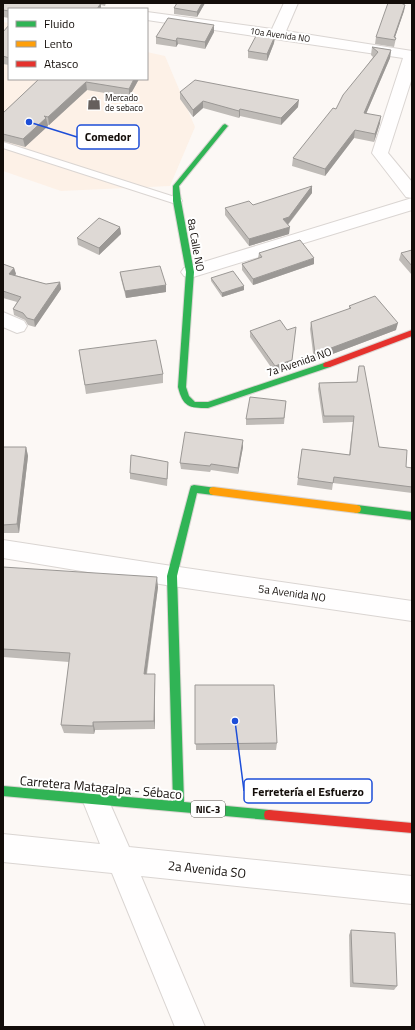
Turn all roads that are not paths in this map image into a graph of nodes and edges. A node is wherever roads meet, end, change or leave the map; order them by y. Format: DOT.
graph roads {
  1 [pos="156,3"];
  2 [pos="291,3"];
  3 [pos="148,15"];
  4 [pos="148,17"];
  5 [pos="277,34"];
  6 [pos="412,55"];
  7 [pos="225,126"];
  8 [pos="3,145"];
  9 [pos="412,192"];
  10 [pos="176,201"];
  11 [pos="412,204"];
  12 [pos="190,272"];
  13 [pos="412,332"];
  14 [pos="193,406"];
  15 [pos="412,516"];
  16 [pos="3,549"];
  17 [pos="172,576"];
  18 [pos="412,611"];
  19 [pos="3,791"];
  20 [pos="96,799"];
  21 [pos="179,807"];
  22 [pos="412,828"];
  23 [pos="3,848"];
  24 [pos="121,860"];
  25 [pos="412,890"];
  26 [pos="190,1027"];
  1 -- 3 [label="street"];
  2 -- 5 [label="street"];
  4 -- 5 [label="street, 10a Avenida NO"];
  5 -- 6 [label="street, 10a Avenida NO"];
  6 -- 9 [label="street"];
  7 -- 10 [label="street, 8a Calle NO"];
  8 -- 10 [label="lane"];
  10 -- 12 [label="street, 8a Calle NO"];
  11 -- 12 [label="street"];
  12 -- 14 [label="street, 8a Calle NO"];
  13 -- 14 [label="street, 7a Avenida NO"];
  15 -- 17 [label="street"];
  16 -- 17 [label="street, 5a Avenida NO"];
  17 -- 18 [label="street, 5a Avenida NO"];
  17 -- 21 [label="street"];
  19 -- 20 [label="street, Carretera Matagalpa - Sébaco / NIC-3"];
  20 -- 21 [label="street, Carretera Matagalpa - Sébaco / NIC-3"];
  20 -- 24 [label="street"];
  21 -- 22 [label="street, Carretera Matagalpa - Sébaco / NIC-3"];
  23 -- 24 [label="street, 2a Avenida SO"];
  24 -- 25 [label="street, 2a Avenida SO"];
  24 -- 26 [label="street"];
}
